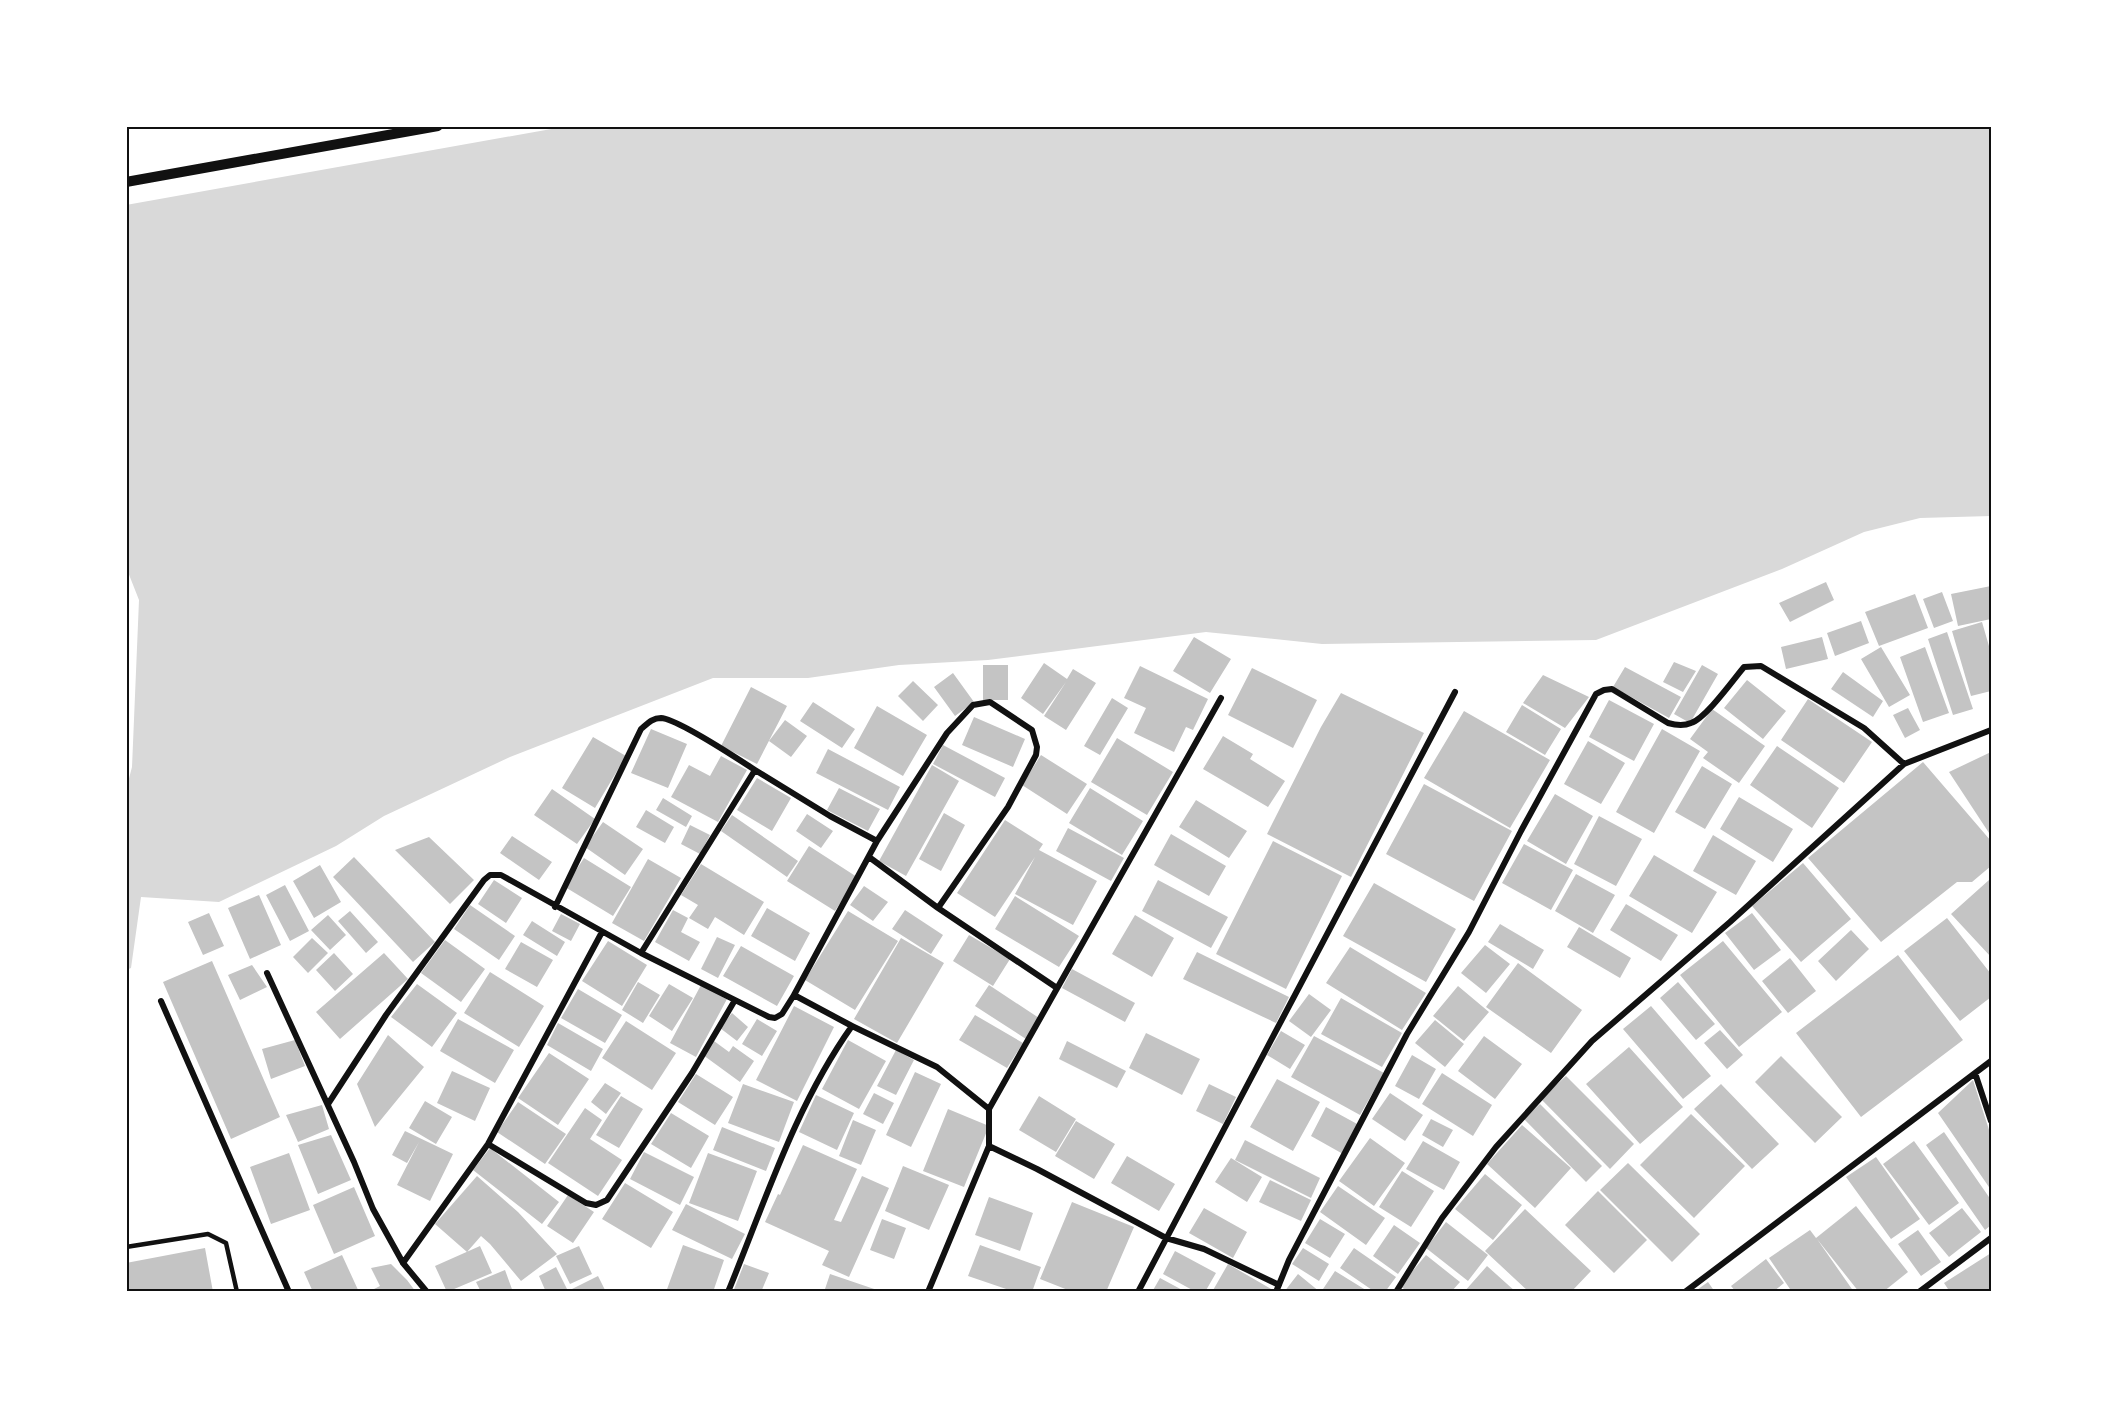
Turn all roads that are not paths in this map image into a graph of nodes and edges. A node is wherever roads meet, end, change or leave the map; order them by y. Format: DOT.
graph roads {
  1 [pos="438,126"];
  2 [pos="126,182"];
  3 [pos="1455,692"];
  4 [pos="1221,698"];
  5 [pos="1991,730"];
  6 [pos="1904,764"];
  7 [pos="756,770"];
  8 [pos="877,842"];
  9 [pos="869,857"];
  10 [pos="555,907"];
  11 [pos="938,908"];
  12 [pos="602,932"];
  13 [pos="641,953"];
  14 [pos="267,973"];
  15 [pos="1057,988"];
  16 [pos="794,995"];
  17 [pos="735,1000"];
  18 [pos="161,1002"];
  19 [pos="852,1026"];
  20 [pos="1991,1061"];
  21 [pos="1976,1073"];
  22 [pos="328,1104"];
  23 [pos="989,1109"];
  24 [pos="1991,1121"];
  25 [pos="488,1144"];
  26 [pos="989,1146"];
  27 [pos="1166,1238"];
  28 [pos="1991,1238"];
  29 [pos="126,1247"];
  30 [pos="403,1263"];
  31 [pos="1279,1285"];
  32 [pos="237,1292"];
  33 [pos="290,1292"];
  34 [pos="427,1292"];
  35 [pos="728,1292"];
  36 [pos="928,1292"];
  37 [pos="1138,1292"];
  38 [pos="1276,1292"];
  39 [pos="1396,1292"];
  40 [pos="1685,1292"];
  41 [pos="1918,1292"];
  1 -- 2 [label="street"];
  3 -- 27 [label="street"];
  4 -- 15 [label="street"];
  5 -- 6 [label="street"];
  6 -- 31 [label="street"];
  6 -- 39 [label="street"];
  7 -- 8 [label="street"];
  7 -- 10 [label="street"];
  7 -- 13 [label="street"];
  8 -- 9 [label="street"];
  8 -- 11 [label="street"];
  9 -- 11 [label="street"];
  9 -- 16 [label="street"];
  10 -- 12 [label="street"];
  10 -- 22 [label="street"];
  11 -- 15 [label="street"];
  12 -- 13 [label="street"];
  12 -- 25 [label="street"];
  13 -- 17 [label="street"];
  14 -- 22 [label="street"];
  15 -- 23 [label="street"];
  16 -- 17 [label="street"];
  16 -- 19 [label="street"];
  17 -- 25 [label="street"];
  18 -- 33 [label="street"];
  19 -- 23 [label="street"];
  19 -- 35 [label="street"];
  20 -- 21 [label="street"];
  21 -- 24 [label="street"];
  21 -- 40 [label="street"];
  22 -- 30 [label="street"];
  23 -- 26 [label="street"];
  25 -- 30 [label="street"];
  26 -- 27 [label="street"];
  26 -- 36 [label="street"];
  27 -- 31 [label="street"];
  27 -- 37 [label="street"];
  28 -- 41 [label="street"];
  29 -- 32 [label="lane"];
  30 -- 34 [label="street"];
  31 -- 38 [label="street"];
}
